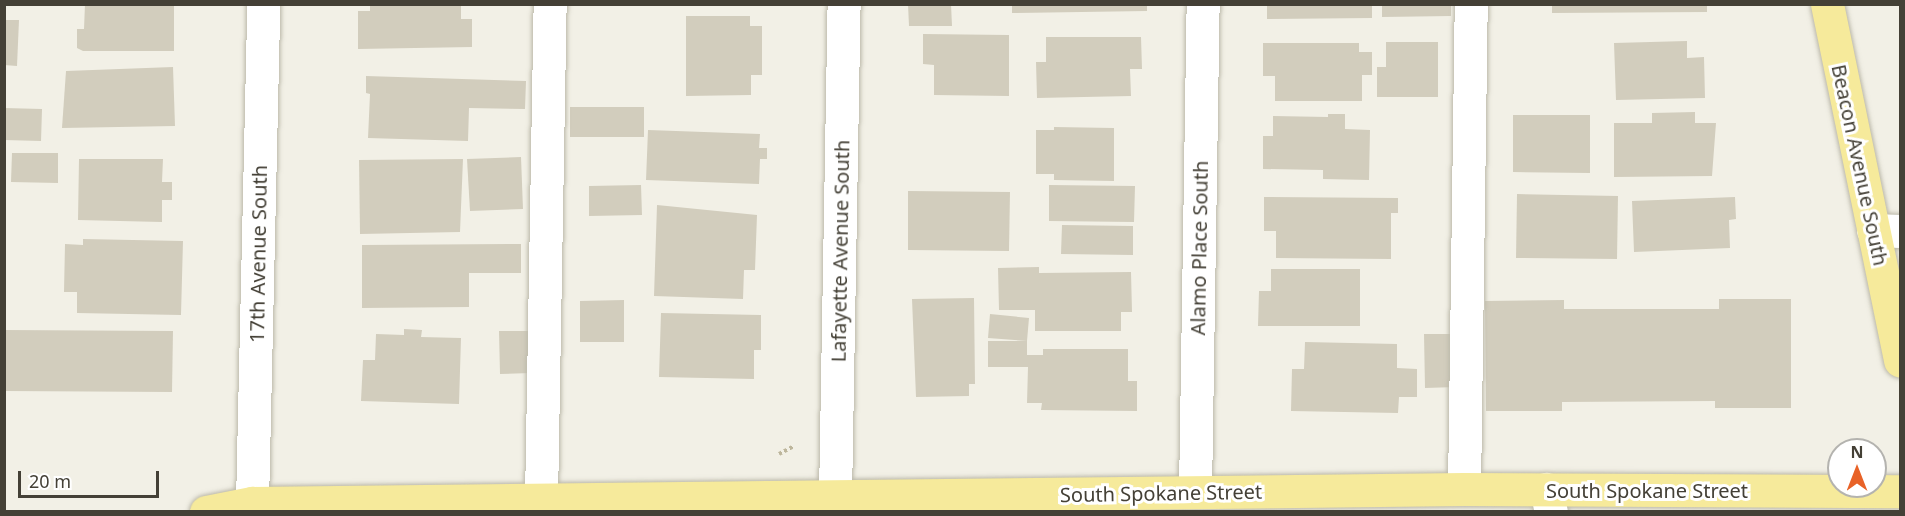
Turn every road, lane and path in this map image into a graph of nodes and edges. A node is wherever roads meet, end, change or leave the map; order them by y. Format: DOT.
graph roads {
  1 [pos="263,4"];
  2 [pos="550,4"];
  3 [pos="844,4"];
  4 [pos="1203,4"];
  5 [pos="1471,4"];
  6 [pos="1827,4"];
  7 [pos="1887,231"];
  8 [pos="1900,362"];
  9 [pos="1464,489"];
  10 [pos="1900,491"];
  11 [pos="1195,492"];
  12 [pos="835,497"];
  13 [pos="541,500"];
  14 [pos="1549,500"];
  15 [pos="252,502"];
  16 [pos="206,512"];
  1 -- 15 [label="street, 17th Avenue South"];
  2 -- 13 [label="street"];
  3 -- 12 [label="street, Lafayette Avenue South"];
  4 -- 11 [label="street, Alamo Place South"];
  5 -- 9 [label="street"];
  6 -- 7 [label="main road, Beacon Avenue South"];
  7 -- 8 [label="main road, Beacon Avenue South"];
  9 -- 11 [label="main road, South Spokane Street"];
  9 -- 14 [label="main road, South Spokane Street"];
  10 -- 14 [label="main road, South Spokane Street"];
  11 -- 12 [label="main road, South Spokane Street"];
  12 -- 13 [label="main road, South Spokane Street"];
  13 -- 15 [label="main road, South Spokane Street"];
  15 -- 16 [label="main road, South Spokane Street"];
}
